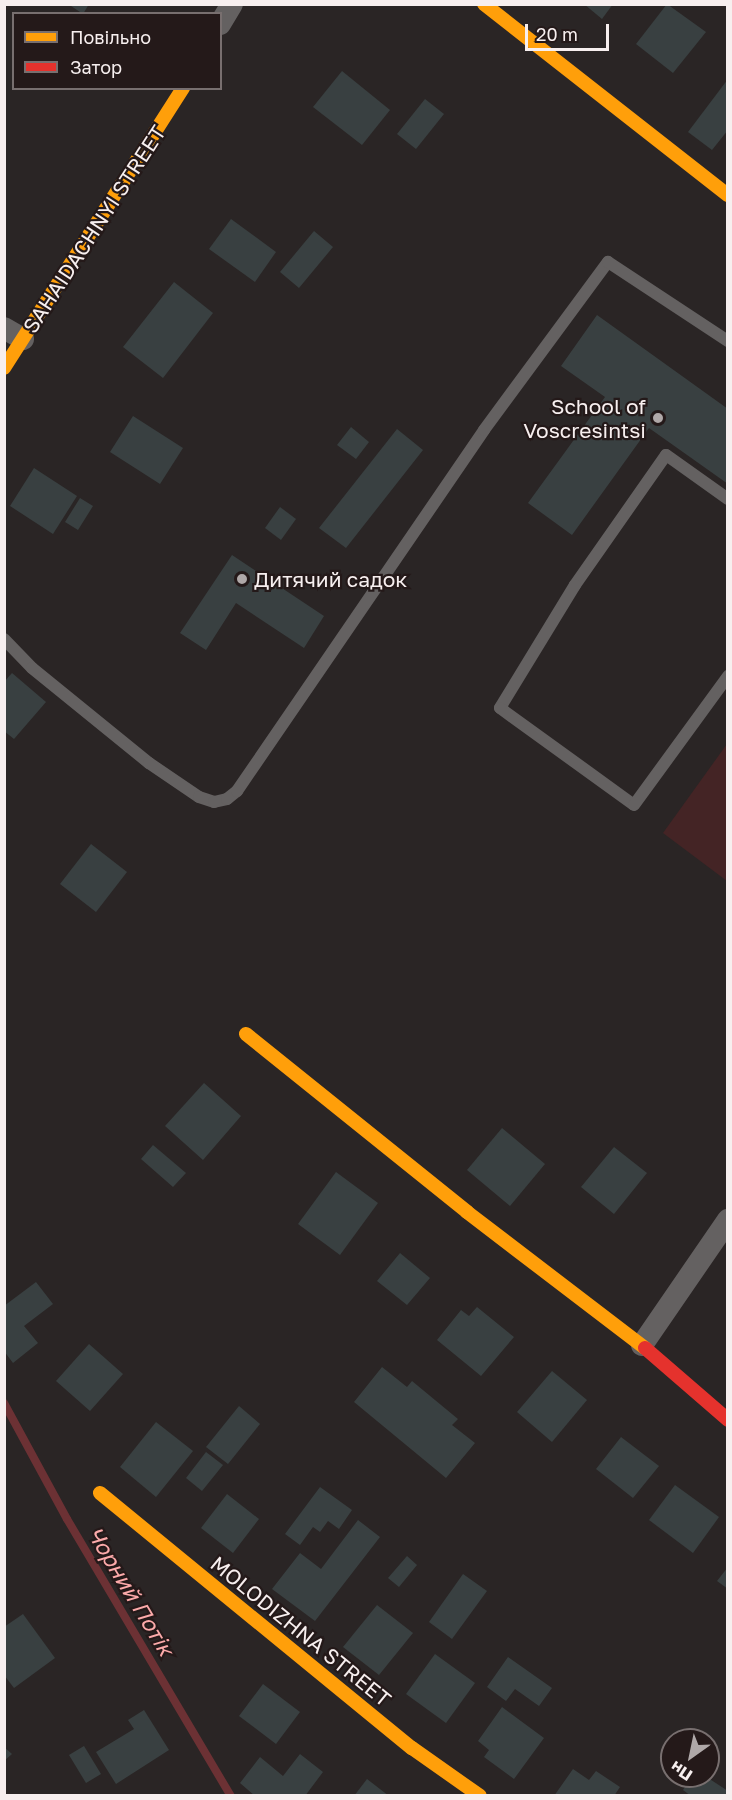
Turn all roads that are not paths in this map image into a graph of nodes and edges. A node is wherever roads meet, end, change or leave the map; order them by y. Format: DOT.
graph roads {
  1 [pos="232,4"];
  2 [pos="484,4"];
  3 [pos="222,21"];
  4 [pos="182,90"];
  5 [pos="728,195"];
  6 [pos="14,334"];
  7 [pos="725,335"];
  8 [pos="4,368"];
  9 [pos="728,499"];
  10 [pos="4,639"];
  11 [pos="728,676"];
  12 [pos="246,1034"];
  13 [pos="728,1220"];
  14 [pos="642,1345"];
  15 [pos="728,1420"];
  16 [pos="100,1493"];
  17 [pos="480,1796"];
  1 -- 3 [label="street"];
  2 -- 5 [label="street"];
  4 -- 6 [label="street, SAHAIDACHNYI STREET"];
  6 -- 8 [label="street, SAHAIDACHNYI STREET"];
  7 -- 10 [label="lane"];
  9 -- 11 [label="lane"];
  12 -- 14 [label="street"];
  13 -- 14 [label="street"];
  14 -- 15 [label="street"];
  16 -- 17 [label="street, MOLODIZHNA STREET"];
}
